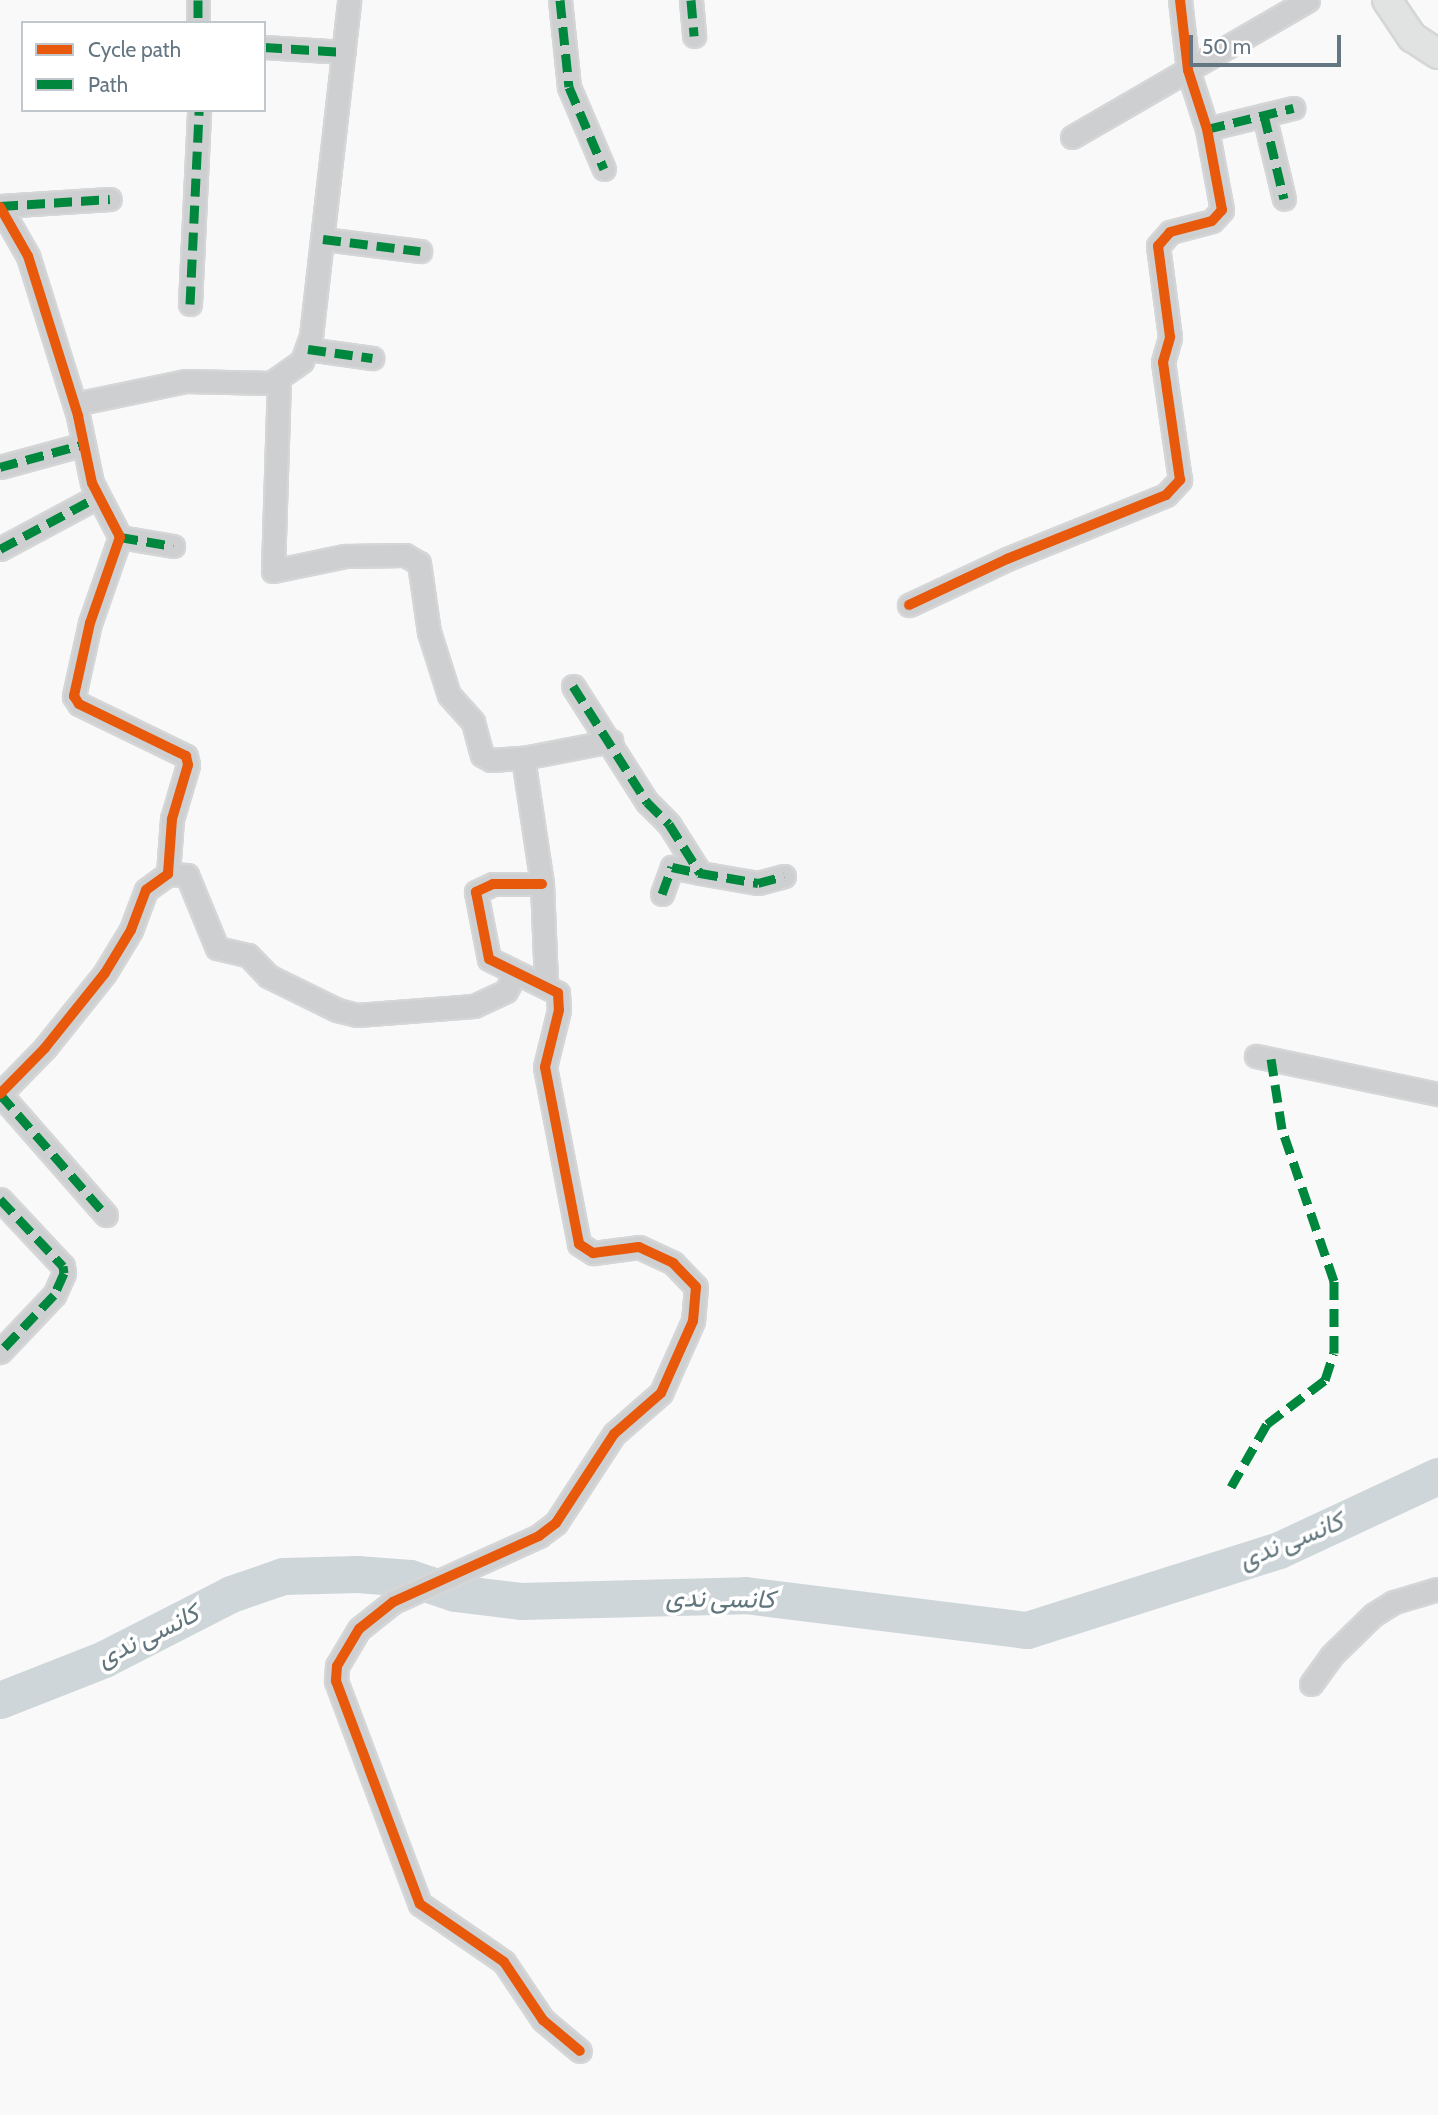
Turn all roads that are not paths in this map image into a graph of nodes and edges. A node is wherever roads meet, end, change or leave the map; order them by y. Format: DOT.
graph roads {
  1 [pos="198,0"];
  2 [pos="349,0"];
  3 [pos="560,0"];
  4 [pos="691,0"];
  5 [pos="1180,0"];
  6 [pos="1308,0"];
  7 [pos="1387,0"];
  8 [pos="198,21"];
  9 [pos="694,36"];
  10 [pos="266,47"];
  11 [pos="344,52"];
  12 [pos="1438,54"];
  13 [pos="1188,70"];
  14 [pos="1293,108"];
  15 [pos="199,112"];
  16 [pos="1264,115"];
  17 [pos="1207,129"];
  18 [pos="1072,137"];
  19 [pos="604,169"];
  20 [pos="110,199"];
  21 [pos="1284,199"];
  22 [pos="0,206"];
  23 [pos="323,239"];
  24 [pos="420,251"];
  25 [pos="190,304"];
  26 [pos="308,349"];
  27 [pos="372,358"];
  28 [pos="279,379"];
  29 [pos="75,404"];
  30 [pos="84,444"];
  31 [pos="0,467"];
  32 [pos="97,498"];
  33 [pos="120,537"];
  34 [pos="173,546"];
  35 [pos="0,549"];
  36 [pos="909,606"];
  37 [pos="573,686"];
  38 [pos="611,741"];
  39 [pos="523,758"];
  40 [pos="700,873"];
  41 [pos="168,874"];
  42 [pos="784,876"];
  43 [pos="542,884"];
  44 [pos="662,894"];
  45 [pos="515,974"];
  46 [pos="546,984"];
  47 [pos="1256,1056"];
  48 [pos="0,1094"];
  49 [pos="1438,1094"];
  50 [pos="0,1199"];
  51 [pos="106,1215"];
  52 [pos="0,1352"];
  53 [pos="1438,1589"];
  54 [pos="1311,1684"];
  55 [pos="580,2051"];
  1 -- 8 [label="street"];
  2 -- 11 [label="street"];
  3 -- 19 [label="street"];
  4 -- 9 [label="street"];
  5 -- 13 [label="street"];
  6 -- 13 [label="street"];
  7 -- 12 [label="main road"];
  10 -- 11 [label="street"];
  11 -- 23 [label="street"];
  13 -- 17 [label="street"];
  13 -- 18 [label="street"];
  14 -- 16 [label="street"];
  15 -- 25 [label="street"];
  16 -- 17 [label="street"];
  16 -- 21 [label="street"];
  17 -- 36 [label="street"];
  20 -- 22 [label="street"];
  22 -- 29 [label="street"];
  23 -- 24 [label="street"];
  23 -- 26 [label="street"];
  26 -- 27 [label="street"];
  26 -- 28 [label="street"];
  28 -- 29 [label="street"];
  28 -- 39 [label="street"];
  29 -- 30 [label="street"];
  30 -- 31 [label="street"];
  30 -- 32 [label="street"];
  32 -- 33 [label="street"];
  32 -- 35 [label="street"];
  33 -- 34 [label="street"];
  33 -- 41 [label="street"];
  37 -- 38 [label="street"];
  38 -- 39 [label="street"];
  38 -- 40 [label="street"];
  39 -- 43 [label="street"];
  40 -- 42 [label="street"];
  40 -- 44 [label="street"];
  41 -- 45 [label="street"];
  41 -- 48 [label="street"];
  43 -- 45 [label="street"];
  43 -- 46 [label="street"];
  45 -- 46 [label="street"];
  46 -- 55 [label="street"];
  47 -- 49 [label="street"];
  48 -- 51 [label="street"];
  50 -- 52 [label="street"];
  53 -- 54 [label="street"];
}
